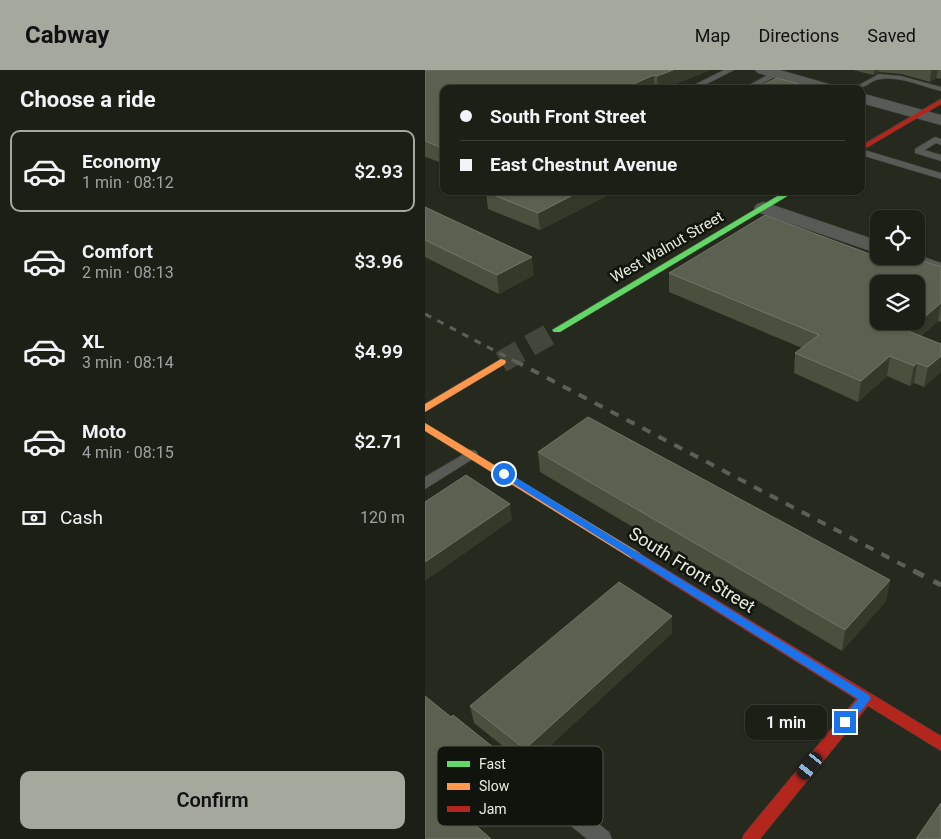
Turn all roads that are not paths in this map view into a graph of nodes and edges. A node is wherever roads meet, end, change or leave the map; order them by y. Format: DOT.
graph roads {
  1 [pos="730,70"];
  2 [pos="770,72"];
  3 [pos="698,85"];
  4 [pos="751,85"];
  5 [pos="816,85"];
  6 [pos="863,85"];
  7 [pos="941,89"];
  8 [pos="865,99"];
  9 [pos="941,101"];
  10 [pos="919,114"];
  11 [pos="941,120"];
  12 [pos="941,142"];
  13 [pos="865,148"];
  14 [pos="865,152"];
  15 [pos="941,158"];
  16 [pos="941,176"];
  17 [pos="785,195"];
  18 [pos="764,208"];
  19 [pos="870,245"];
  20 [pos="925,264"];
  21 [pos="941,270"];
  22 [pos="557,330"];
  23 [pos="501,362"];
  24 [pos="425,409"];
  25 [pos="425,426"];
  26 [pos="471,454"];
  27 [pos="425,484"];
  28 [pos="865,698"];
  29 [pos="941,744"];
  30 [pos="586,826"];
  31 [pos="602,839"];
  32 [pos="750,839"];
  1 -- 3 [label="lane"];
  2 -- 4 [label="lane"];
  2 -- 5 [label="street"];
  6 -- 7 [label="lane"];
  8 -- 10 [label="street"];
  9 -- 10 [label="street"];
  10 -- 11 [label="street"];
  10 -- 13 [label="street"];
  12 -- 15 [label="lane"];
  14 -- 16 [label="lane"];
  17 -- 18 [label="street, West Walnut Street"];
  18 -- 19 [label="street"];
  18 -- 22 [label="street, West Walnut Street"];
  20 -- 21 [label="street"];
  23 -- 24 [label="street"];
  25 -- 26 [label="street, South Front Street"];
  26 -- 27 [label="lane"];
  26 -- 28 [label="street, South Front Street"];
  28 -- 29 [label="street, South Front Street"];
  28 -- 32 [label="street"];
  30 -- 31 [label="lane"];
}
